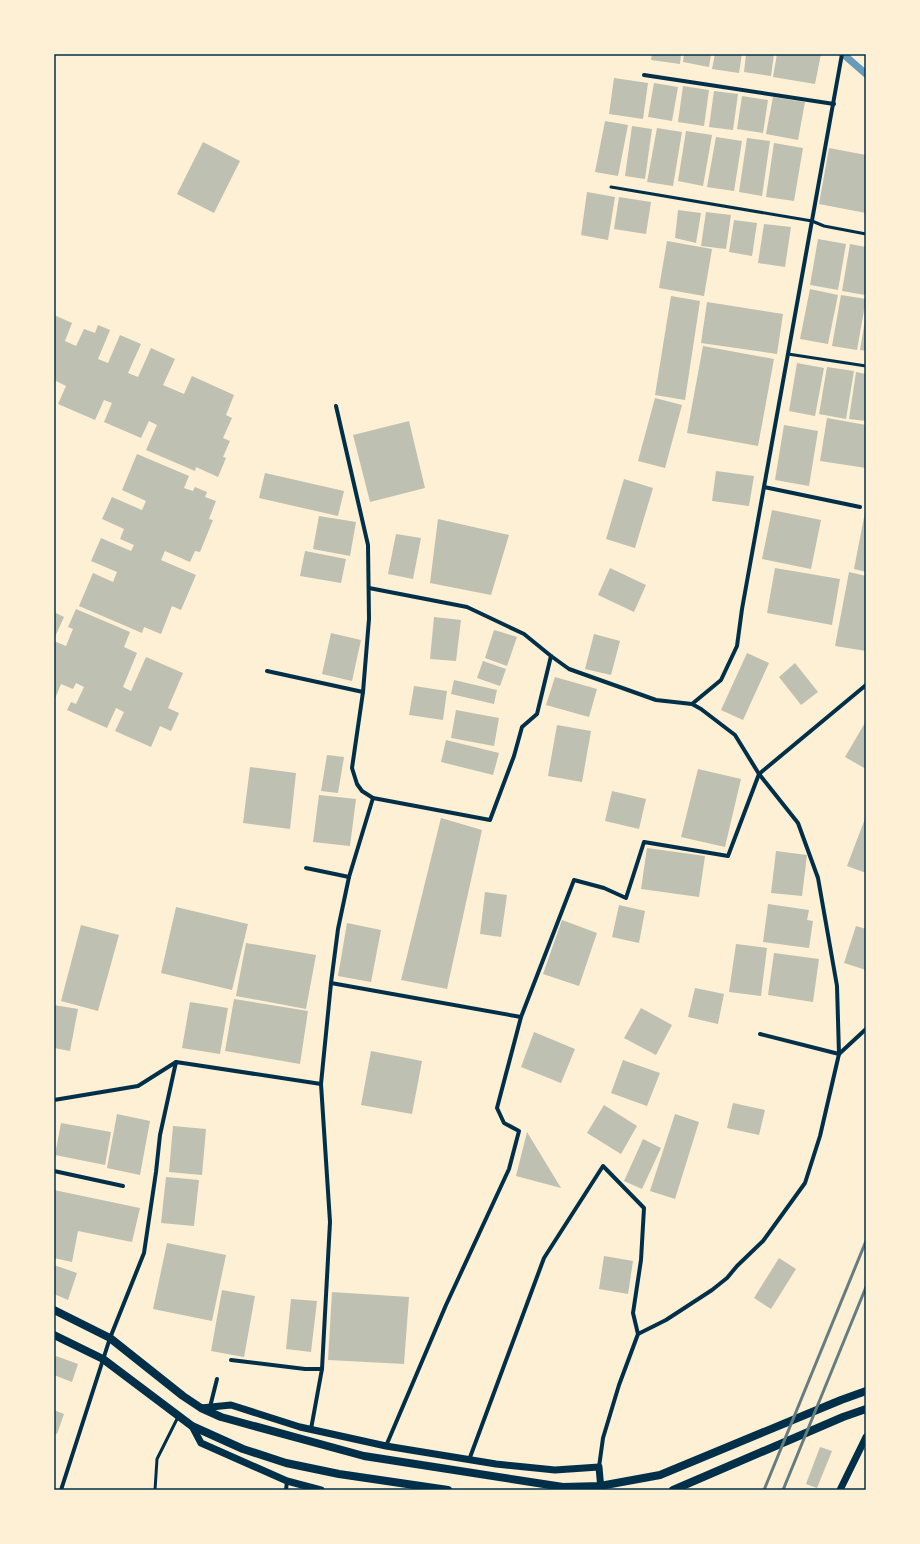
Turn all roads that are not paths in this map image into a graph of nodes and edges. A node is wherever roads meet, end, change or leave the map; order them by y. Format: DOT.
graph roads {
  1 [pos="842,54"];
  2 [pos="644,75"];
  3 [pos="834,104"];
  4 [pos="611,187"];
  5 [pos="812,221"];
  6 [pos="866,234"];
  7 [pos="788,354"];
  8 [pos="866,366"];
  9 [pos="336,406"];
  10 [pos="764,487"];
  11 [pos="860,506"];
  12 [pos="369,588"];
  13 [pos="551,656"];
  14 [pos="267,671"];
  15 [pos="866,685"];
  16 [pos="363,692"];
  17 [pos="692,704"];
  18 [pos="759,774"];
  19 [pos="373,798"];
  20 [pos="306,868"];
  21 [pos="349,877"];
  22 [pos="330,983"];
  23 [pos="521,1017"];
  24 [pos="866,1029"];
  25 [pos="760,1034"];
  26 [pos="839,1054"];
  27 [pos="176,1062"];
  28 [pos="321,1084"];
  29 [pos="54,1100"];
  30 [pos="54,1171"];
  31 [pos="124,1186"];
  32 [pos="54,1310"];
  33 [pos="638,1334"];
  34 [pos="54,1335"];
  35 [pos="110,1338"];
  36 [pos="103,1359"];
  37 [pos="231,1360"];
  38 [pos="322,1368"];
  39 [pos="217,1379"];
  40 [pos="866,1391"];
  41 [pos="866,1409"];
  42 [pos="211,1411"];
  43 [pos="178,1417"];
  44 [pos="192,1426"];
  45 [pos="311,1429"];
  46 [pos="866,1437"];
  47 [pos="386,1446"];
  48 [pos="469,1460"];
  49 [pos="599,1467"];
  50 [pos="287,1481"];
  51 [pos="61,1490"];
  52 [pos="155,1490"];
  53 [pos="286,1490"];
  54 [pos="322,1490"];
  55 [pos="448,1490"];
  56 [pos="601,1490"];
  57 [pos="673,1490"];
  58 [pos="840,1490"];
  1 -- 3 [label="street"];
  2 -- 3 [label="street"];
  3 -- 5 [label="street"];
  4 -- 5 [label="lane"];
  5 -- 6 [label="lane"];
  5 -- 7 [label="street"];
  7 -- 8 [label="lane"];
  7 -- 10 [label="street"];
  9 -- 12 [label="street"];
  10 -- 11 [label="street"];
  10 -- 17 [label="street"];
  12 -- 13 [label="street"];
  12 -- 16 [label="street"];
  13 -- 17 [label="street"];
  13 -- 19 [label="street"];
  14 -- 16 [label="street"];
  15 -- 18 [label="street"];
  16 -- 19 [label="street"];
  17 -- 18 [label="street"];
  18 -- 23 [label="street"];
  18 -- 26 [label="street"];
  19 -- 21 [label="street"];
  20 -- 21 [label="street"];
  21 -- 22 [label="street"];
  22 -- 23 [label="street"];
  22 -- 28 [label="street"];
  23 -- 47 [label="street"];
  24 -- 26 [label="street"];
  25 -- 26 [label="street"];
  26 -- 33 [label="street"];
  27 -- 28 [label="street"];
  27 -- 29 [label="street"];
  27 -- 35 [label="street"];
  28 -- 38 [label="street"];
  30 -- 31 [label="street"];
  32 -- 35 [label="main road"];
  33 -- 48 [label="street"];
  33 -- 49 [label="street"];
  34 -- 36 [label="main road"];
  35 -- 36 [label="street"];
  35 -- 42 [label="main road"];
  36 -- 43 [label="main road"];
  36 -- 51 [label="street"];
  37 -- 38 [label="street"];
  38 -- 45 [label="street"];
  39 -- 42 [label="street"];
  40 -- 42 [label="main road"];
  41 -- 57 [label="main road"];
  42 -- 45 [label="street"];
  43 -- 44 [label="main road"];
  43 -- 52 [label="lane"];
  44 -- 50 [label="street"];
  44 -- 55 [label="main road"];
  45 -- 47 [label="street"];
  46 -- 58 [label="street"];
  47 -- 48 [label="street"];
  48 -- 49 [label="street"];
  49 -- 56 [label="street"];
  50 -- 53 [label="street"];
  50 -- 54 [label="street"];
}
